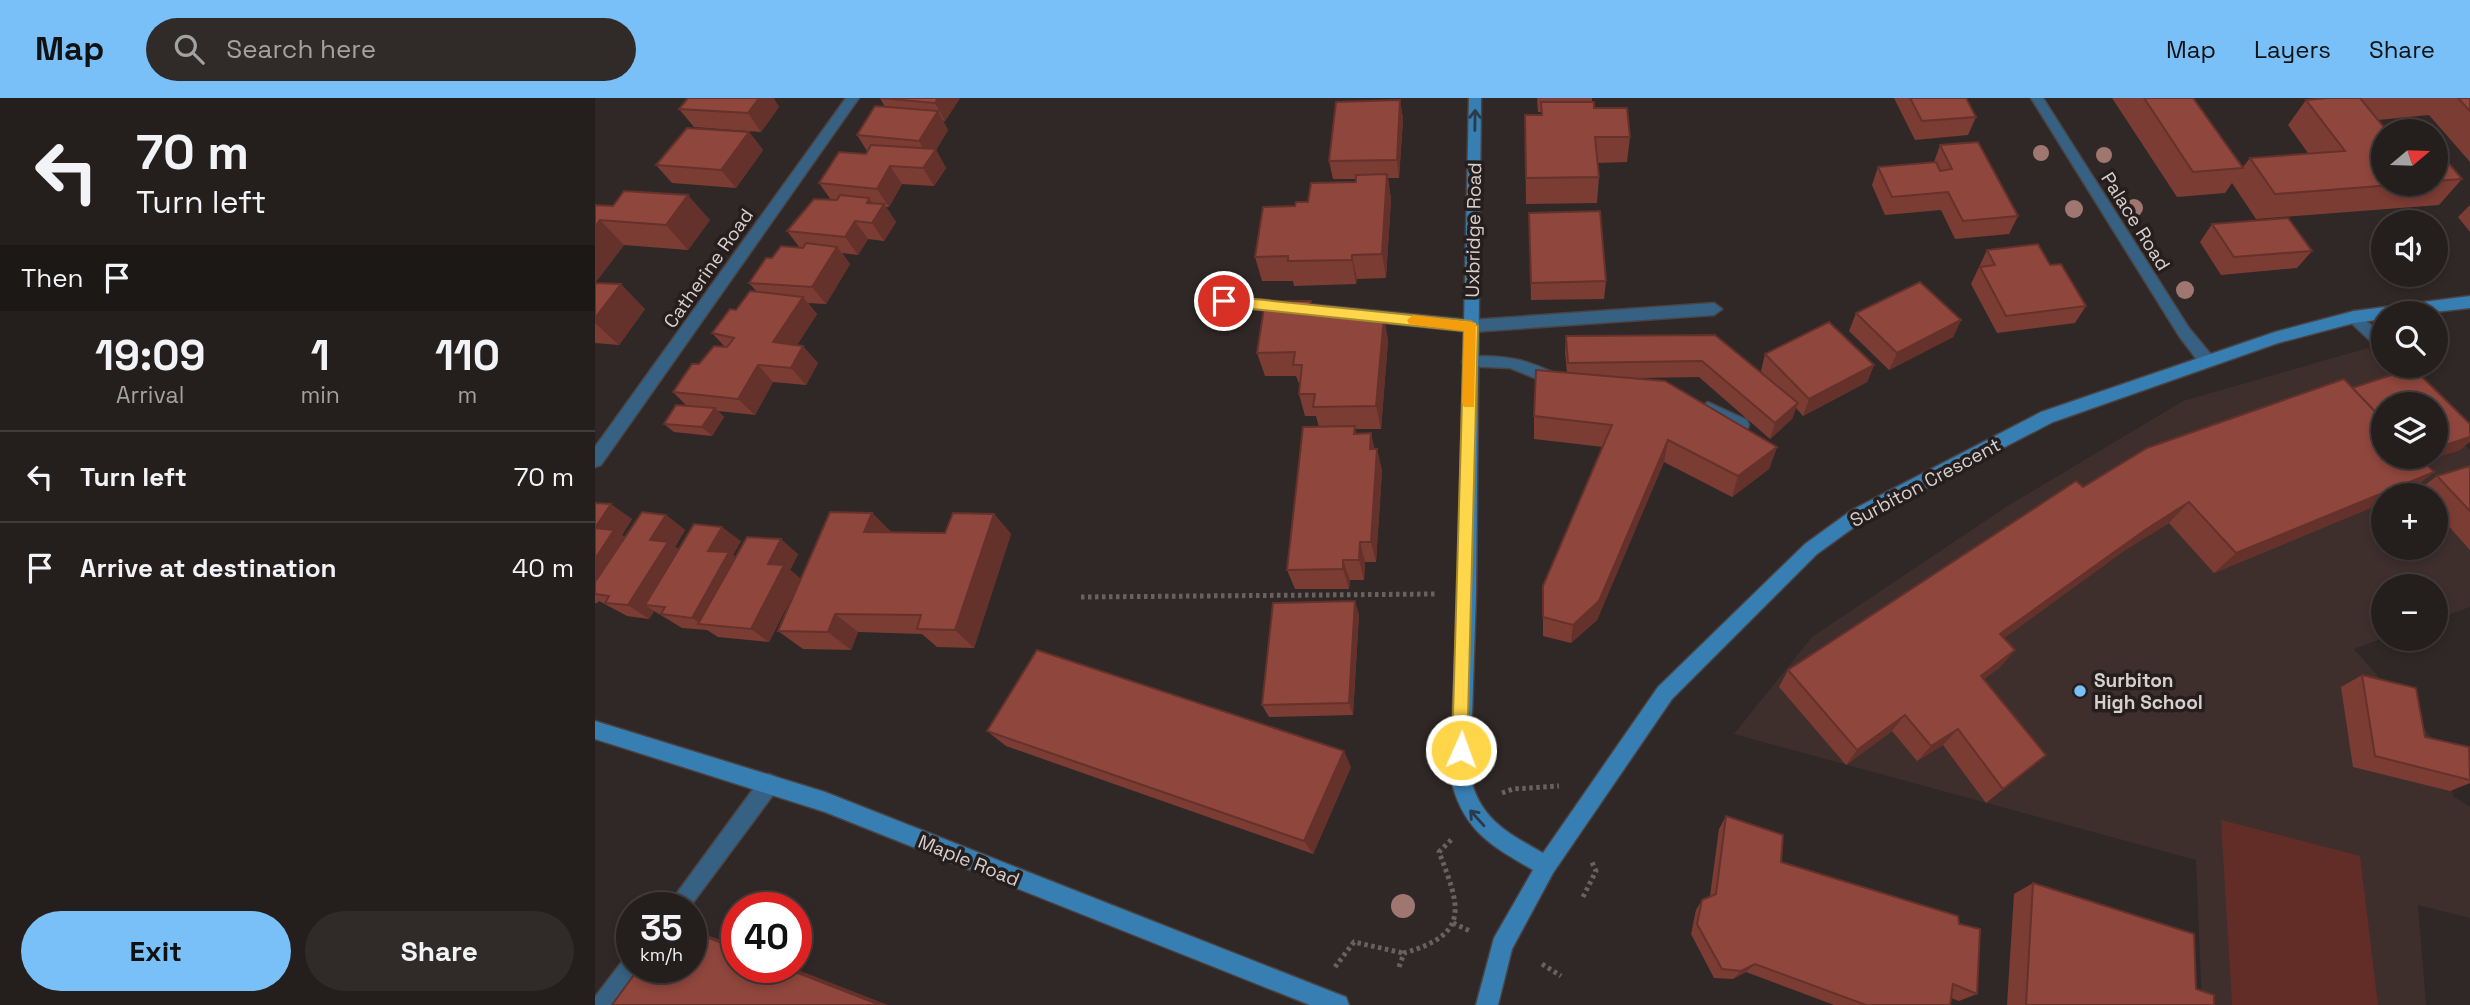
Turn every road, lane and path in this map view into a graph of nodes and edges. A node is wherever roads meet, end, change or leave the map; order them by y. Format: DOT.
graph roads {
  1 [pos="853,98"];
  2 [pos="1475,98"];
  3 [pos="2037,98"];
  4 [pos="1224,301"];
  5 [pos="2470,302"];
  6 [pos="2448,305"];
  7 [pos="1714,309"];
  8 [pos="2371,315"];
  9 [pos="2354,317"];
  10 [pos="1471,326"];
  11 [pos="2371,333"];
  12 [pos="2207,361"];
  13 [pos="1470,362"];
  14 [pos="1569,384"];
  15 [pos="1692,400"];
  16 [pos="1741,425"];
  17 [pos="595,460"];
  18 [pos="1467,594"];
  19 [pos="1081,597"];
  20 [pos="595,730"];
  21 [pos="769,785"];
  22 [pos="1596,790"];
  23 [pos="1496,795"];
  24 [pos="1447,845"];
  25 [pos="1546,866"];
  26 [pos="688,892"];
  27 [pos="1453,923"];
  28 [pos="1474,933"];
  29 [pos="1403,953"];
  30 [pos="1542,964"];
  31 [pos="1399,967"];
  32 [pos="1561,976"];
  33 [pos="620,983"];
  34 [pos="1314,996"];
  35 [pos="603,1005"];
  36 [pos="1338,1005"];
  37 [pos="1487,1005"];
  1 -- 17 [label="street, Catherine Road"];
  10 -- 2 [label="street, Uxbridge Road, one-way"];
  3 -- 12 [label="street, Palace Road"];
  4 -- 10 [label="street"];
  5 -- 6 [label="street, Surbiton Crescent"];
  7 -- 10 [label="street"];
  8 -- 9 [label="street, Surbiton Crescent"];
  9 -- 11 [label="street"];
  9 -- 12 [label="street, Surbiton Crescent"];
  10 -- 13 [label="street, Uxbridge Road"];
  12 -- 22 [label="street, Surbiton Crescent"];
  13 -- 14 [label="street"];
  13 -- 18 [label="street, Uxbridge Road"];
  15 -- 16 [label="street"];
  18 -- 19 [label="path"];
  25 -- 18 [label="street, Uxbridge Road, one-way"];
  20 -- 21 [label="street, Maple Road"];
  21 -- 26 [label="street"];
  21 -- 34 [label="street, Maple Road"];
  22 -- 23 [label="path"];
  22 -- 25 [label="street, Surbiton Crescent"];
  24 -- 27 [label="path"];
  25 -- 37 [label="street, Surbiton Crescent"];
  27 -- 28 [label="path"];
  27 -- 29 [label="path"];
  29 -- 31 [label="path"];
  29 -- 34 [label="path"];
  30 -- 32 [label="path"];
  33 -- 35 [label="street"];
  34 -- 36 [label="street, Maple Road"];
}
